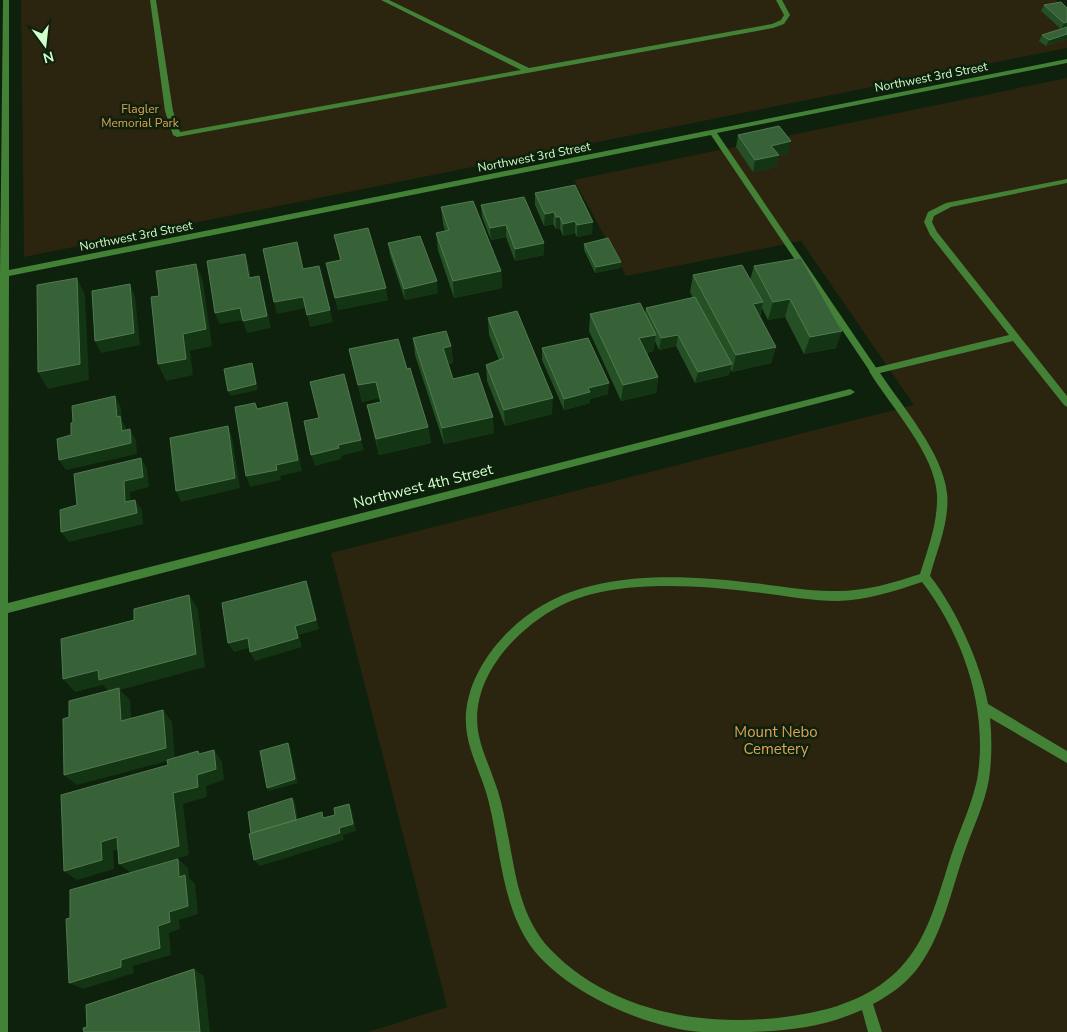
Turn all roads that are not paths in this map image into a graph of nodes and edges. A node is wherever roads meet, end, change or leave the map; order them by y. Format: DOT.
graph roads {
  1 [pos="6,0"];
  2 [pos="153,0"];
  3 [pos="384,0"];
  4 [pos="779,0"];
  5 [pos="1067,61"];
  6 [pos="529,71"];
  7 [pos="713,133"];
  8 [pos="3,166"];
  9 [pos="1067,181"];
  10 [pos="4,274"];
  11 [pos="1014,337"];
  12 [pos="874,371"];
  13 [pos="850,392"];
  14 [pos="1067,404"];
  15 [pos="2,412"];
  16 [pos="924,577"];
  17 [pos="4,609"];
  18 [pos="983,707"];
  19 [pos="1067,757"];
  20 [pos="1,805"];
  21 [pos="866,1002"];
  22 [pos="1,1032"];
  23 [pos="875,1032"];
  1 -- 8 [label="street"];
  2 -- 6 [label="street"];
  3 -- 6 [label="street"];
  4 -- 6 [label="street"];
  5 -- 7 [label="street, Northwest 3rd Street"];
  7 -- 10 [label="street, Northwest 3rd Street"];
  7 -- 12 [label="street"];
  8 -- 10 [label="street"];
  9 -- 11 [label="street"];
  10 -- 15 [label="street"];
  11 -- 12 [label="street"];
  11 -- 14 [label="street"];
  12 -- 16 [label="street"];
  13 -- 17 [label="street, Northwest 4th Street"];
  15 -- 17 [label="street"];
  16 -- 18 [label="street"];
  16 -- 21 [label="street"];
  17 -- 20 [label="street"];
  18 -- 19 [label="street"];
  18 -- 21 [label="street"];
  20 -- 22 [label="street"];
  21 -- 23 [label="street"];
}
